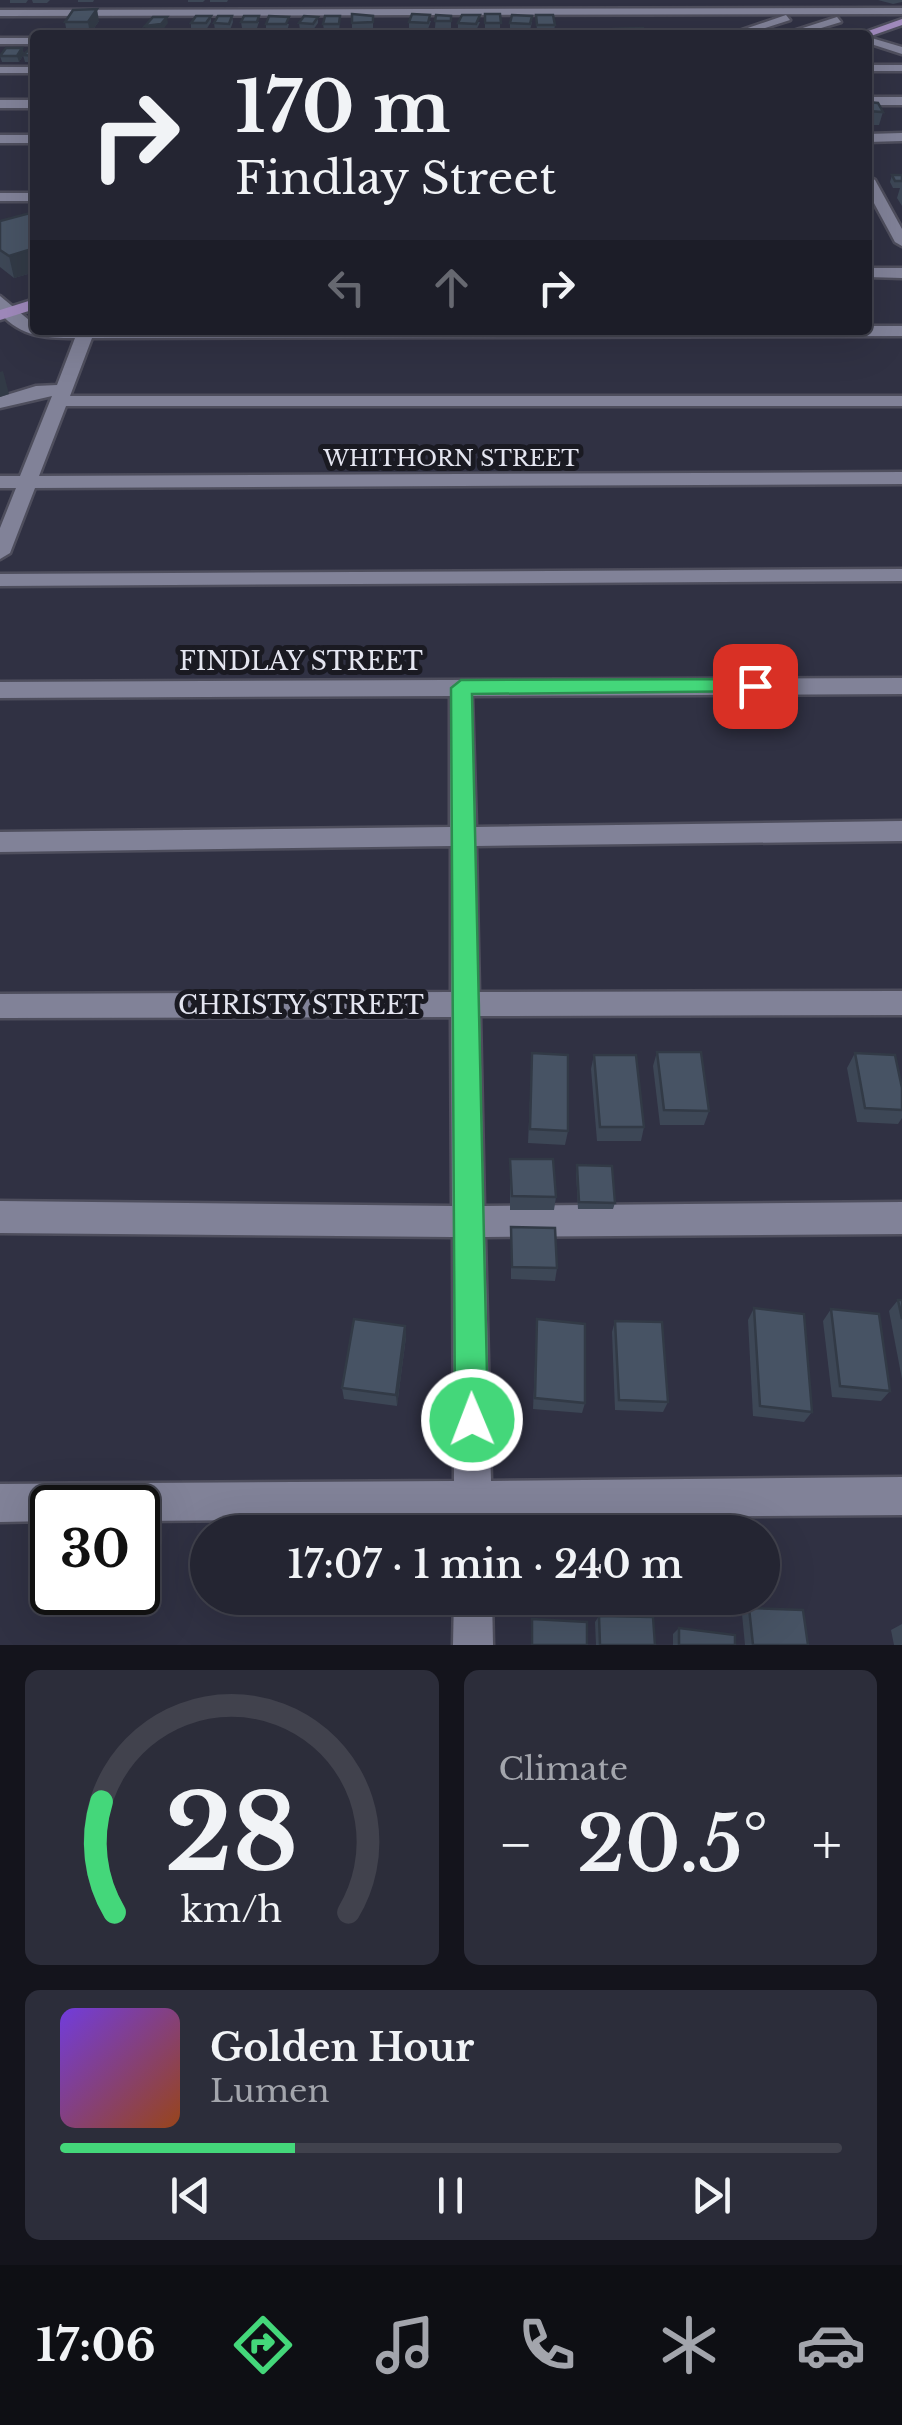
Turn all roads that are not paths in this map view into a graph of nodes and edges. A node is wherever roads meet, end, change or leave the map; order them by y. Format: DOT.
graph roads {
  1 [pos="142,0"];
  2 [pos="818,0"];
  3 [pos="606,6"];
  4 [pos="802,11"];
  5 [pos="902,11"];
  6 [pos="0,13"];
  7 [pos="133,18"];
  8 [pos="902,22"];
  9 [pos="886,27"];
  10 [pos="747,30"];
  11 [pos="802,30"];
  12 [pos="872,34"];
  13 [pos="872,40"];
  14 [pos="0,41"];
  15 [pos="30,41"];
  16 [pos="902,51"];
  17 [pos="872,67"];
  18 [pos="902,68"];
  19 [pos="0,70"];
  20 [pos="30,70"];
  21 [pos="872,101"];
  22 [pos="902,101"];
  23 [pos="0,104"];
  24 [pos="30,104"];
  25 [pos="872,138"];
  26 [pos="902,138"];
  27 [pos="0,139"];
  28 [pos="30,139"];
  29 [pos="885,177"];
  30 [pos="872,179"];
  31 [pos="872,185"];
  32 [pos="0,197"];
  33 [pos="30,197"];
  34 [pos="897,223"];
  35 [pos="902,242"];
  36 [pos="872,273"];
  37 [pos="902,273"];
  38 [pos="30,305"];
  39 [pos="2,310"];
  40 [pos="30,329"];
  41 [pos="872,331"];
  42 [pos="902,331"];
  43 [pos="85,335"];
  44 [pos="62,395"];
  45 [pos="902,401"];
  46 [pos="0,403"];
  47 [pos="902,478"];
  48 [pos="0,482"];
  49 [pos="27,482"];
  50 [pos="0,552"];
  51 [pos="902,575"];
  52 [pos="0,580"];
  53 [pos="902,686"];
  54 [pos="461,688"];
  55 [pos="0,690"];
  56 [pos="902,831"];
  57 [pos="464,838"];
  58 [pos="0,842"];
  59 [pos="902,1003"];
  60 [pos="466,1005"];
  61 [pos="0,1006"];
  62 [pos="0,1216"];
  63 [pos="902,1218"];
  64 [pos="469,1222"];
  65 [pos="902,1496"];
  66 [pos="0,1504"];
  67 [pos="434,1515"];
  68 [pos="473,1515"];
  69 [pos="494,1515"];
  70 [pos="473,1615"];
  71 [pos="473,1645"];
  1 -- 7 [label="street"];
  2 -- 4 [label="street"];
  3 -- 4 [label="street"];
  3 -- 7 [label="street"];
  4 -- 5 [label="street"];
  4 -- 10 [label="street"];
  6 -- 7 [label="street"];
  8 -- 9 [label="main road"];
  9 -- 11 [label="street"];
  9 -- 12 [label="main road"];
  13 -- 16 [label="street"];
  14 -- 15 [label="street"];
  17 -- 18 [label="street"];
  19 -- 20 [label="street"];
  21 -- 22 [label="street"];
  23 -- 24 [label="street"];
  25 -- 26 [label="street"];
  27 -- 28 [label="street"];
  29 -- 30 [label="street"];
  31 -- 34 [label="street"];
  32 -- 33 [label="street"];
  34 -- 35 [label="street"];
  36 -- 37 [label="street"];
  38 -- 39 [label="main road"];
  39 -- 40 [label="street"];
  41 -- 42 [label="street"];
  43 -- 44 [label="street"];
  44 -- 45 [label="street"];
  44 -- 46 [label="street"];
  44 -- 49 [label="street"];
  47 -- 49 [label="street, WHITHORN STREET"];
  48 -- 49 [label="street, WHITHORN STREET"];
  49 -- 50 [label="street"];
  51 -- 52 [label="street"];
  53 -- 54 [label="street, FINDLAY STREET"];
  54 -- 55 [label="street, FINDLAY STREET"];
  54 -- 57 [label="street"];
  56 -- 57 [label="street"];
  57 -- 58 [label="street"];
  57 -- 60 [label="street"];
  59 -- 60 [label="street, CHRISTY STREET"];
  60 -- 61 [label="street, CHRISTY STREET"];
  60 -- 64 [label="street"];
  62 -- 64 [label="street"];
  63 -- 64 [label="street"];
  64 -- 68 [label="street"];
  65 -- 69 [label="street"];
  66 -- 67 [label="street"];
  70 -- 71 [label="street"];
}
